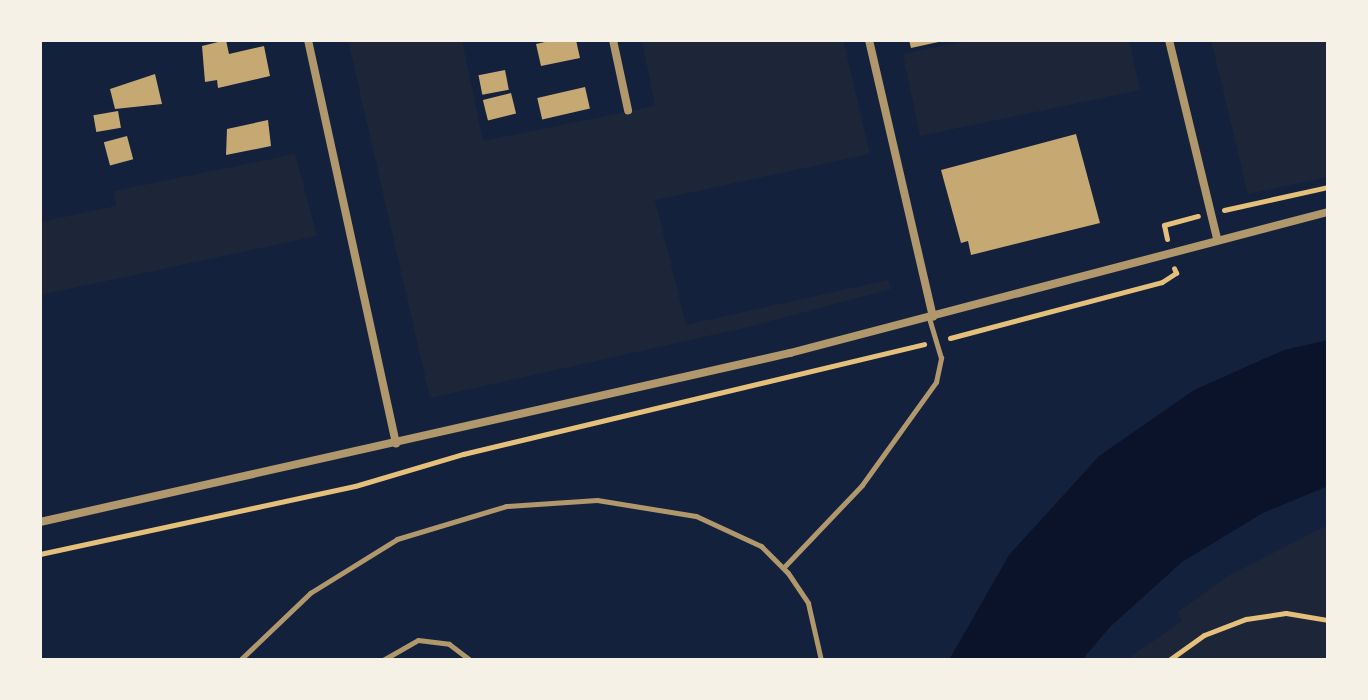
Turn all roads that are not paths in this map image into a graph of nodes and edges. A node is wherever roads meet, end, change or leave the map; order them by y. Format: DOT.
graph roads {
  1 [pos="308,40"];
  2 [pos="613,40"];
  3 [pos="869,40"];
  4 [pos="1169,40"];
  5 [pos="628,110"];
  6 [pos="1328,212"];
  7 [pos="1217,238"];
  8 [pos="931,317"];
  9 [pos="396,444"];
  10 [pos="40,522"];
  11 [pos="784,567"];
  12 [pos="240,660"];
  13 [pos="383,660"];
  14 [pos="470,660"];
  15 [pos="821,660"];
  1 -- 9 [label="street"];
  2 -- 5 [label="street"];
  3 -- 8 [label="street"];
  4 -- 7 [label="street"];
  6 -- 7 [label="street"];
  7 -- 8 [label="street"];
  8 -- 9 [label="street"];
  8 -- 11 [label="lane"];
  9 -- 10 [label="street"];
  11 -- 12 [label="lane"];
  11 -- 15 [label="lane"];
  13 -- 14 [label="lane"];
}
